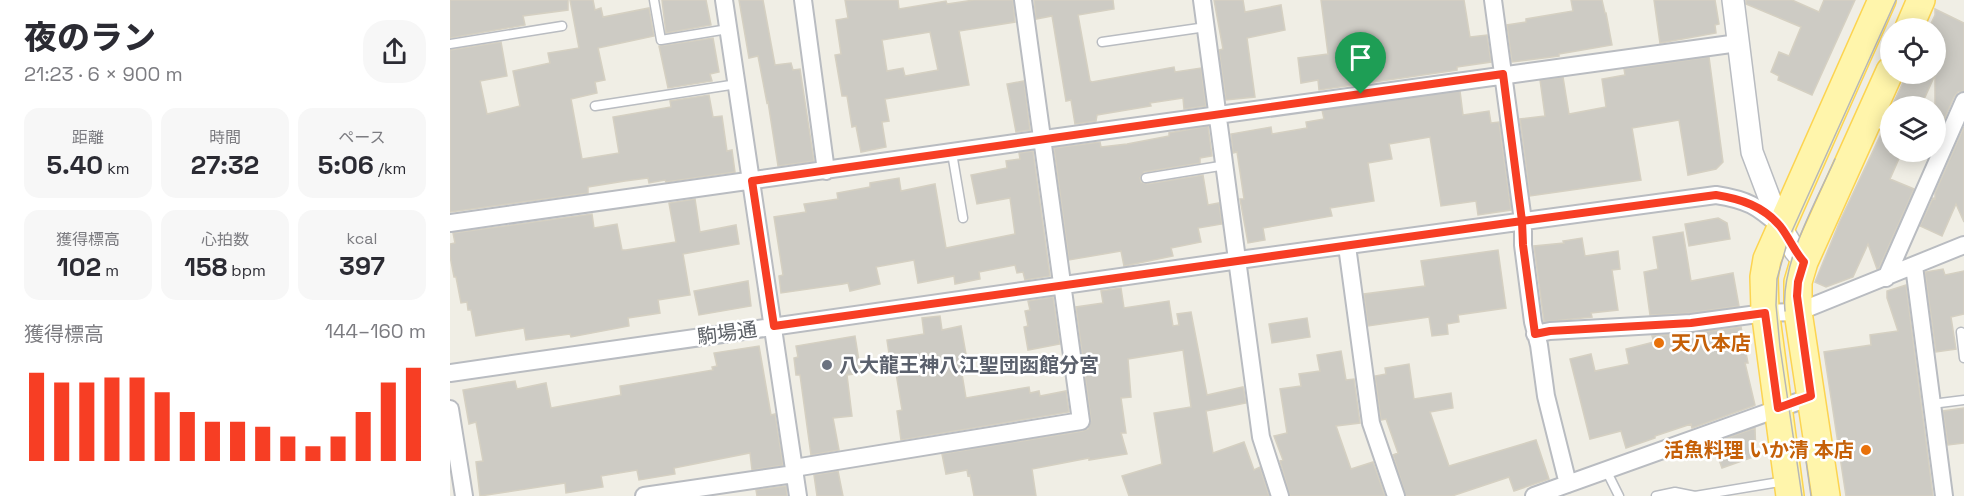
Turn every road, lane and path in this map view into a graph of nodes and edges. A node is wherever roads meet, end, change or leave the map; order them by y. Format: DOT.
graph roads {
  1 [pos="654,0"];
  2 [pos="724,0"];
  3 [pos="803,0"];
  4 [pos="1023,0"];
  5 [pos="1202,0"];
  6 [pos="1493,0"];
  7 [pos="1733,0"];
  8 [pos="1882,0"];
  9 [pos="1921,0"];
  10 [pos="1913,18"];
  11 [pos="562,26"];
  12 [pos="1206,27"];
  13 [pos="728,29"];
  14 [pos="1102,42"];
  15 [pos="1738,43"];
  16 [pos="450,44"];
  17 [pos="1503,74"];
  18 [pos="737,84"];
  19 [pos="1884,84"];
  20 [pos="1964,101"];
  21 [pos="595,106"];
  22 [pos="1219,113"];
  23 [pos="1946,135"];
  24 [pos="1042,139"];
  25 [pos="952,153"];
  26 [pos="1933,162"];
  27 [pos="1226,165"];
  28 [pos="826,171"];
  29 [pos="1146,178"];
  30 [pos="752,181"];
  31 [pos="963,218"];
  32 [pos="1522,221"];
  33 [pos="450,223"];
  34 [pos="1780,226"];
  35 [pos="1964,245"];
  36 [pos="1347,246"];
  37 [pos="1239,260"];
  38 [pos="1804,262"];
  39 [pos="1914,266"];
  40 [pos="1886,278"];
  41 [pos="1061,287"];
  42 [pos="1798,312"];
  43 [pos="1765,313"];
  44 [pos="774,326"];
  45 [pos="1961,332"];
  46 [pos="1535,334"];
  47 [pos="1964,358"];
  48 [pos="450,374"];
  49 [pos="1811,396"];
  50 [pos="1964,400"];
  51 [pos="1932,404"];
  52 [pos="450,408"];
  53 [pos="1778,408"];
  54 [pos="1606,470"];
  55 [pos="794,471"];
  56 [pos="1568,484"];
  57 [pos="1789,488"];
  58 [pos="464,496"];
  59 [pos="644,496"];
  60 [pos="798,496"];
  61 [pos="1280,496"];
  62 [pos="1396,496"];
  63 [pos="1534,496"];
  64 [pos="1619,496"];
  65 [pos="1656,496"];
  66 [pos="1826,496"];
  67 [pos="1944,496"];
  1 -- 13 [label="lane"];
  2 -- 13 [label="street"];
  3 -- 28 [label="street"];
  4 -- 24 [label="street"];
  5 -- 12 [label="street"];
  6 -- 17 [label="street"];
  7 -- 15 [label="street"];
  8 -- 34 [label="main road"];
  9 -- 10 [label="main road"];
  11 -- 16 [label="lane"];
  12 -- 14 [label="lane"];
  12 -- 22 [label="street"];
  13 -- 18 [label="street"];
  15 -- 17 [label="street"];
  15 -- 34 [label="street"];
  17 -- 22 [label="street"];
  17 -- 32 [label="street"];
  18 -- 21 [label="lane"];
  18 -- 30 [label="street"];
  19 -- 38 [label="main road"];
  20 -- 23 [label="street"];
  22 -- 24 [label="street"];
  22 -- 27 [label="street"];
  24 -- 25 [label="street"];
  24 -- 41 [label="street"];
  25 -- 28 [label="street"];
  25 -- 31 [label="lane"];
  26 -- 40 [label="street"];
  27 -- 29 [label="lane"];
  27 -- 37 [label="street"];
  28 -- 30 [label="street"];
  30 -- 33 [label="street"];
  30 -- 44 [label="street"];
  32 -- 34 [label="street, 駒場通"];
  32 -- 36 [label="street, 駒場通"];
  32 -- 46 [label="street"];
  34 -- 38 [label="street"];
  34 -- 43 [label="main road"];
  35 -- 39 [label="street"];
  36 -- 37 [label="street, 駒場通"];
  36 -- 62 [label="street"];
  37 -- 41 [label="street, 駒場通"];
  37 -- 61 [label="street"];
  38 -- 42 [label="main road"];
  39 -- 40 [label="street"];
  39 -- 51 [label="street"];
  40 -- 42 [label="street"];
  41 -- 44 [label="street, 駒場通"];
  41 -- 55 [label="street"];
  42 -- 43 [label="street"];
  42 -- 49 [label="main road"];
  43 -- 46 [label="street"];
  43 -- 53 [label="main road"];
  44 -- 48 [label="street, 駒場通"];
  44 -- 55 [label="street"];
  45 -- 47 [label="lane"];
  46 -- 56 [label="street"];
  49 -- 53 [label="street"];
  49 -- 66 [label="main road"];
  50 -- 51 [label="lane"];
  51 -- 67 [label="street"];
  52 -- 58 [label="street"];
  53 -- 54 [label="street"];
  53 -- 57 [label="main road"];
  54 -- 56 [label="street"];
  54 -- 64 [label="lane"];
  55 -- 59 [label="street"];
  55 -- 60 [label="street"];
  56 -- 63 [label="street"];
  57 -- 65 [label="lane"];
}
